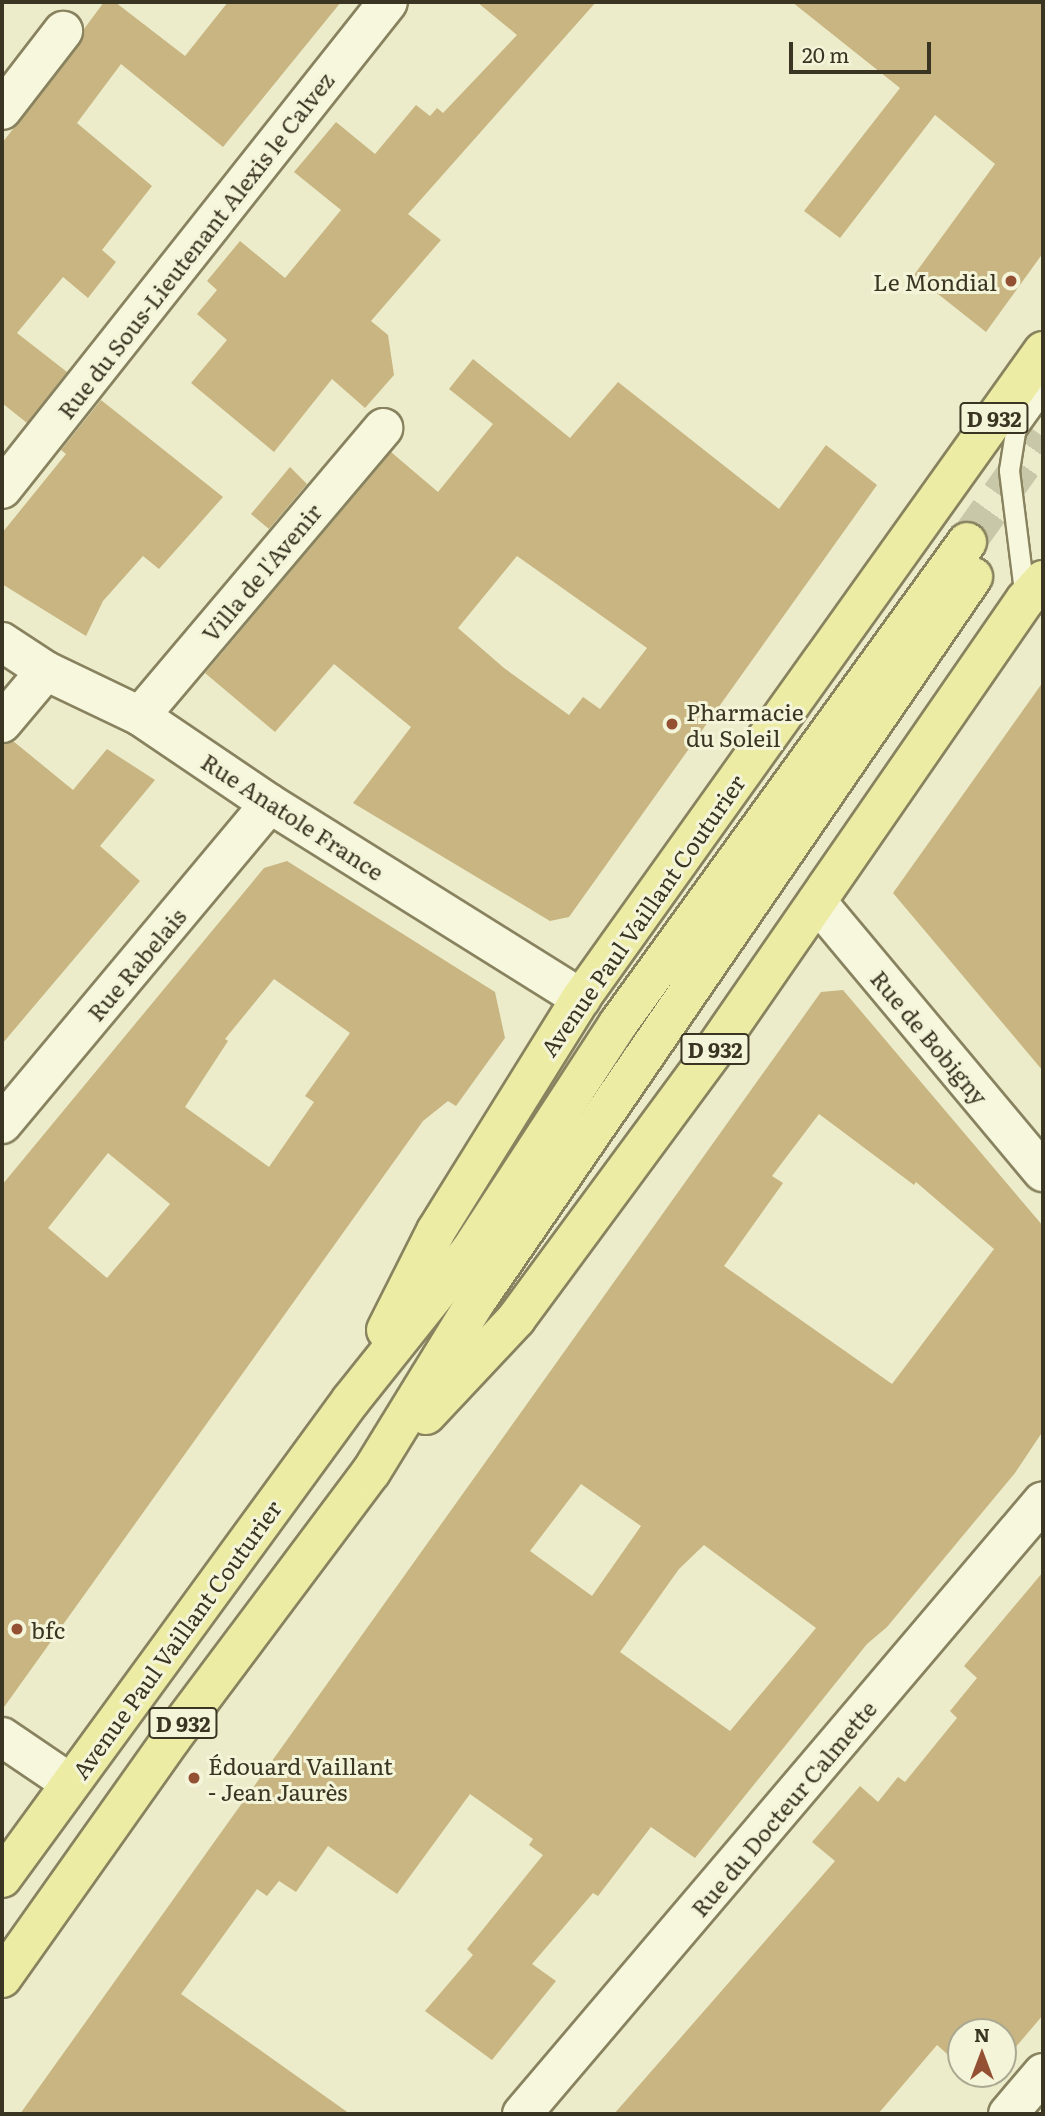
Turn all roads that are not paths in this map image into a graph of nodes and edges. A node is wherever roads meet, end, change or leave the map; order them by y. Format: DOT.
graph roads {
  1 [pos="388,2"];
  2 [pos="64,31"];
  3 [pos="2,110"];
  4 [pos="1043,351"];
  5 [pos="1043,392"];
  6 [pos="383,428"];
  7 [pos="2,489"];
  8 [pos="1034,590"];
  9 [pos="2,642"];
  10 [pos="46,671"];
  11 [pos="140,716"];
  12 [pos="2,723"];
  13 [pos="270,804"];
  14 [pos="817,902"];
  15 [pos="581,998"];
  16 [pos="2,1124"];
  17 [pos="1043,1172"];
  18 [pos="351,1400"];
  19 [pos="371,1472"];
  20 [pos="1043,1501"];
  21 [pos="2,1737"];
  22 [pos="70,1783"];
  23 [pos="2,1878"];
  24 [pos="2,1978"];
  25 [pos="1043,2073"];
  26 [pos="522,2114"];
  27 [pos="1008,2114"];
  1 -- 7 [label="street, Rue du Sous-Lieutenant Alexis le Calvez"];
  2 -- 3 [label="street"];
  4 -- 15 [label="main road, Avenue Paul Vaillant Couturier / D 932"];
  5 -- 8 [label="lane"];
  6 -- 11 [label="street, Villa de l'Avenir"];
  8 -- 14 [label="main road, Avenue Paul Vaillant Couturier / D 932"];
  9 -- 10 [label="street, Rue Anatole France"];
  10 -- 11 [label="street, Rue Anatole France"];
  10 -- 12 [label="street"];
  11 -- 13 [label="street, Rue Anatole France"];
  13 -- 15 [label="street, Rue Anatole France"];
  13 -- 16 [label="street, Rue Rabelais"];
  14 -- 17 [label="street, Rue de Bobigny"];
  14 -- 19 [label="main road, Avenue Paul Vaillant Couturier / D 932"];
  15 -- 18 [label="main road, Avenue Paul Vaillant Couturier / D 932"];
  18 -- 19 [label="main road, Avenue Paul Vaillant Couturier / D 932"];
  18 -- 22 [label="main road, Avenue Paul Vaillant Couturier / D 932"];
  19 -- 24 [label="main road, Avenue Paul Vaillant Couturier / D 932"];
  20 -- 26 [label="street, Rue du Docteur Calmette"];
  21 -- 22 [label="street"];
  22 -- 23 [label="main road, Avenue Paul Vaillant Couturier / D 932"];
  25 -- 27 [label="street"];
}
